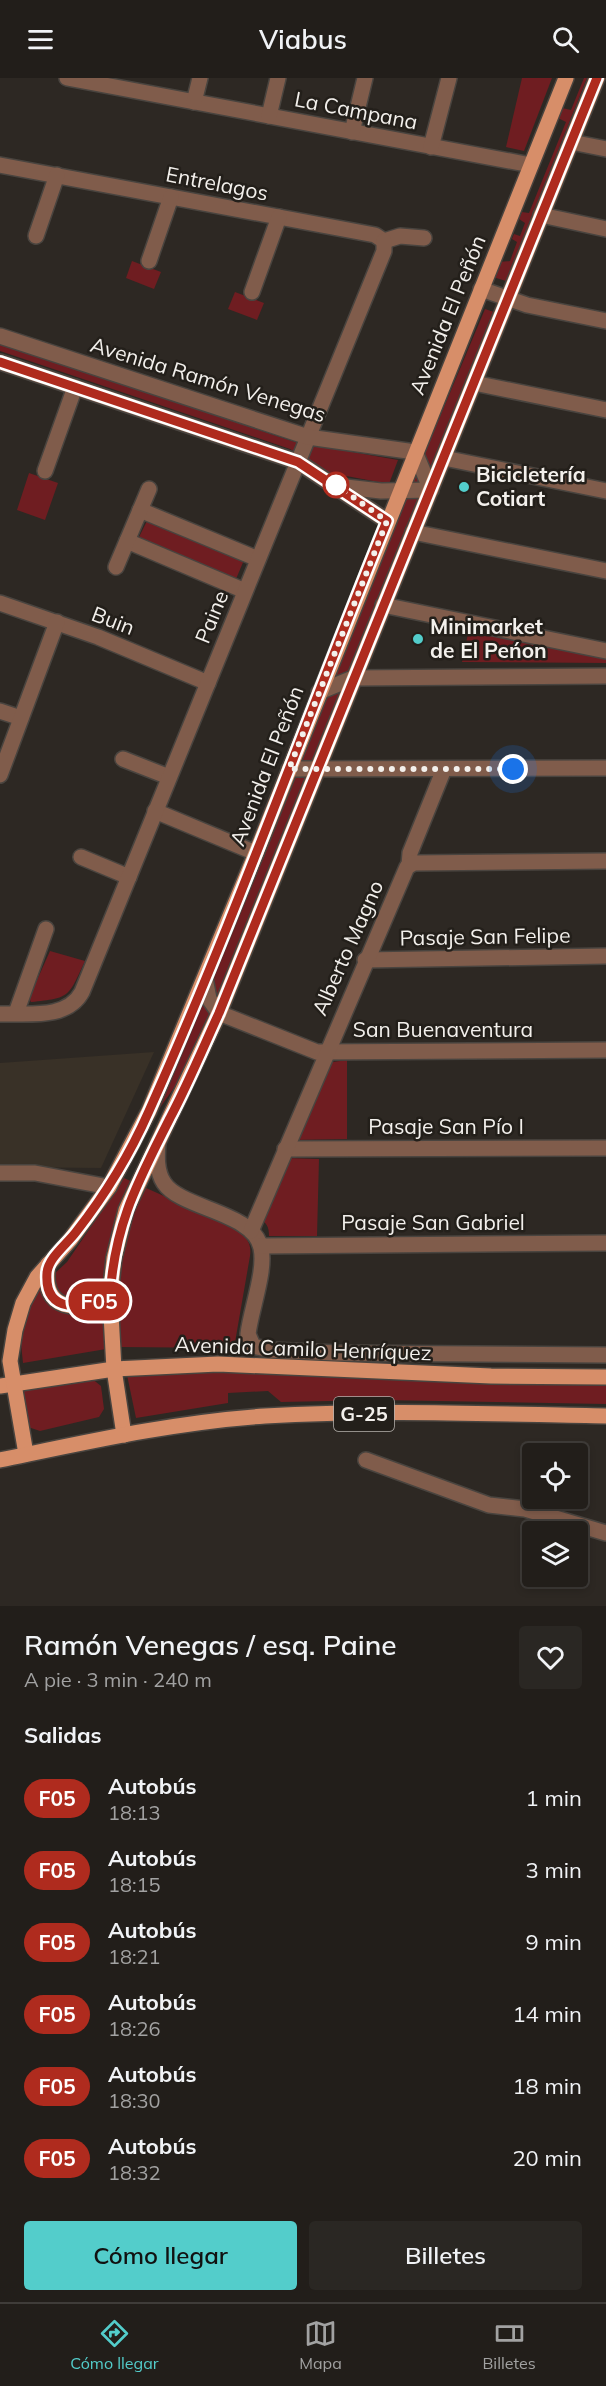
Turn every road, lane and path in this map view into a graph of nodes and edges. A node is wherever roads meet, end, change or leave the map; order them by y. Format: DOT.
graph roads {
  1 [pos="67,78"];
  2 [pos="200,78"];
  3 [pos="278,78"];
  4 [pos="365,78"];
  5 [pos="449,78"];
  6 [pos="566,78"];
  7 [pos="597,78"];
  8 [pos="114,82"];
  9 [pos="194,102"];
  10 [pos="269,116"];
  11 [pos="352,132"];
  12 [pos="572,142"];
  13 [pos="431,147"];
  14 [pos="606,149"];
  15 [pos="0,165"];
  16 [pos="531,165"];
  17 [pos="57,176"];
  18 [pos="171,197"];
  19 [pos="541,215"];
  20 [pos="279,217"];
  21 [pos="606,229"];
  22 [pos="36,236"];
  23 [pos="424,238"];
  24 [pos="384,241"];
  25 [pos="149,261"];
  26 [pos="481,289"];
  27 [pos="252,292"];
  28 [pos="508,298"];
  29 [pos="606,321"];
  30 [pos="0,336"];
  31 [pos="0,362"];
  32 [pos="474,383"];
  33 [pos="75,387"];
  34 [pos="606,410"];
  35 [pos="308,437"];
  36 [pos="415,452"];
  37 [pos="444,458"];
  38 [pos="298,462"];
  39 [pos="45,471"];
  40 [pos="337,486"];
  41 [pos="149,489"];
  42 [pos="431,490"];
  43 [pos="400,491"];
  44 [pos="606,491"];
  45 [pos="140,510"];
  46 [pos="387,521"];
  47 [pos="413,532"];
  48 [pos="127,541"];
  49 [pos="258,559"];
  50 [pos="116,567"];
  51 [pos="606,571"];
  52 [pos="245,591"];
  53 [pos="0,603"];
  54 [pos="383,605"];
  55 [pos="57,622"];
  56 [pos="606,651"];
  57 [pos="606,676"];
  58 [pos="353,678"];
  59 [pos="208,683"];
  60 [pos="319,693"];
  61 [pos="0,711"];
  62 [pos="21,718"];
  63 [pos="123,759"];
  64 [pos="606,768"];
  65 [pos="289,769"];
  66 [pos="444,769"];
  67 [pos="319,770"];
  68 [pos="0,776"];
  69 [pos="169,777"];
  70 [pos="155,812"];
  71 [pos="256,853"];
  72 [pos="81,857"];
  73 [pos="606,861"];
  74 [pos="409,865"];
  75 [pos="129,877"];
  76 [pos="46,929"];
  77 [pos="606,956"];
  78 [pos="365,960"];
  79 [pos="205,978"];
  80 [pos="219,1013"];
  81 [pos="8,1014"];
  82 [pos="606,1050"];
  83 [pos="326,1051"];
  84 [pos="158,1142"];
  85 [pos="606,1148"];
  86 [pos="285,1149"];
  87 [pos="0,1173"];
  88 [pos="109,1187"];
  89 [pos="251,1231"];
  90 [pos="606,1243"];
  91 [pos="261,1246"];
  92 [pos="48,1264"];
  93 [pos="110,1296"];
  94 [pos="606,1355"];
  95 [pos="114,1369"];
  96 [pos="606,1377"];
  97 [pos="6,1385"];
  98 [pos="606,1416"];
  99 [pos="124,1435"];
  100 [pos="26,1455"];
  101 [pos="0,1460"];
  102 [pos="366,1460"];
  103 [pos="606,1533"];
  1 -- 8 [label="street, La Campana"];
  2 -- 9 [label="street"];
  3 -- 10 [label="street"];
  4 -- 11 [label="street"];
  5 -- 13 [label="street"];
  6 -- 16 [label="main road, Avenida El Peñón"];
  7 -- 12 [label="main road"];
  8 -- 9 [label="street, La Campana"];
  9 -- 10 [label="street, La Campana"];
  10 -- 11 [label="street, La Campana"];
  11 -- 13 [label="street, La Campana"];
  12 -- 14 [label="street"];
  12 -- 19 [label="main road"];
  13 -- 16 [label="street, La Campana"];
  15 -- 17 [label="street, Entrelagos"];
  16 -- 26 [label="main road, Avenida El Peñón"];
  17 -- 18 [label="street, Entrelagos"];
  17 -- 22 [label="street"];
  18 -- 20 [label="street, Entrelagos"];
  18 -- 25 [label="street"];
  19 -- 21 [label="street"];
  19 -- 28 [label="main road"];
  20 -- 24 [label="street, Entrelagos"];
  20 -- 27 [label="street"];
  23 -- 24 [label="street, Entrelagos"];
  24 -- 35 [label="street, Paine"];
  26 -- 28 [label="street"];
  26 -- 36 [label="main road, Avenida El Peñón"];
  28 -- 29 [label="street"];
  28 -- 32 [label="main road"];
  30 -- 35 [label="street, Avenida Ramón Venegas"];
  31 -- 33 [label="street"];
  32 -- 34 [label="street"];
  32 -- 37 [label="main road"];
  33 -- 38 [label="street"];
  33 -- 39 [label="street"];
  35 -- 36 [label="street, Avenida Ramón Venegas"];
  35 -- 38 [label="street, Paine"];
  36 -- 42 [label="street"];
  36 -- 43 [label="main road, Avenida El Peñón"];
  37 -- 42 [label="main road"];
  37 -- 44 [label="street"];
  38 -- 40 [label="street"];
  38 -- 49 [label="street, Paine"];
  40 -- 43 [label="street"];
  40 -- 46 [label="street"];
  41 -- 45 [label="street"];
  42 -- 43 [label="street"];
  42 -- 47 [label="main road"];
  43 -- 46 [label="main road, Avenida El Peñón"];
  45 -- 48 [label="street"];
  45 -- 49 [label="street"];
  46 -- 60 [label="main road, Avenida El Peñón"];
  47 -- 51 [label="street"];
  47 -- 54 [label="main road"];
  48 -- 50 [label="street"];
  48 -- 52 [label="street"];
  49 -- 52 [label="street, Paine"];
  52 -- 59 [label="street, Paine"];
  53 -- 55 [label="street, Buin"];
  54 -- 56 [label="street"];
  54 -- 58 [label="main road"];
  55 -- 59 [label="street, Buin"];
  55 -- 62 [label="street"];
  57 -- 58 [label="street"];
  58 -- 60 [label="street"];
  58 -- 67 [label="main road"];
  59 -- 69 [label="street, Paine"];
  60 -- 65 [label="main road, Avenida El Peñón"];
  61 -- 62 [label="street"];
  62 -- 68 [label="street"];
  63 -- 69 [label="street"];
  64 -- 66 [label="street"];
  65 -- 67 [label="street"];
  65 -- 71 [label="main road, Avenida El Peñón"];
  66 -- 67 [label="street"];
  66 -- 74 [label="street"];
  67 -- 80 [label="main road"];
  69 -- 70 [label="street, Paine"];
  70 -- 71 [label="street"];
  70 -- 75 [label="street, Paine"];
  71 -- 79 [label="main road, Avenida El Peñón"];
  72 -- 75 [label="street"];
  73 -- 74 [label="street, Alberto Magno"];
  74 -- 78 [label="street, Alberto Magno"];
  75 -- 81 [label="street, Paine"];
  76 -- 81 [label="street"];
  77 -- 78 [label="street, Pasaje San Felipe"];
  78 -- 83 [label="street, Alberto Magno"];
  79 -- 80 [label="street"];
  79 -- 88 [label="main road, Avenida El Peñón"];
  80 -- 83 [label="street, San Buenaventura"];
  80 -- 84 [label="main road"];
  82 -- 83 [label="street, San Buenaventura"];
  83 -- 86 [label="street, Alberto Magno"];
  84 -- 89 [label="street"];
  84 -- 93 [label="main road"];
  85 -- 86 [label="street, Pasaje San Pío I"];
  86 -- 89 [label="street, Alberto Magno"];
  87 -- 88 [label="street"];
  88 -- 92 [label="main road, Avenida El Peñón"];
  89 -- 91 [label="street"];
  90 -- 91 [label="street, Pasaje San Gabriel"];
  91 -- 94 [label="street, Avenida Camilo Henríquez"];
  92 -- 93 [label="main road"];
  92 -- 97 [label="main road, Avenida El Peñón"];
  93 -- 95 [label="main road"];
  95 -- 96 [label="main road, Avenida Camilo Henríquez / G-25"];
  95 -- 97 [label="main road, Avenida Camilo Henríquez / G-25"];
  95 -- 99 [label="main road"];
  97 -- 100 [label="main road, Avenida El Peñón"];
  98 -- 99 [label="main road, G-25"];
  99 -- 100 [label="main road, G-25"];
  100 -- 101 [label="main road, G-25"];
  102 -- 103 [label="street"];
}
